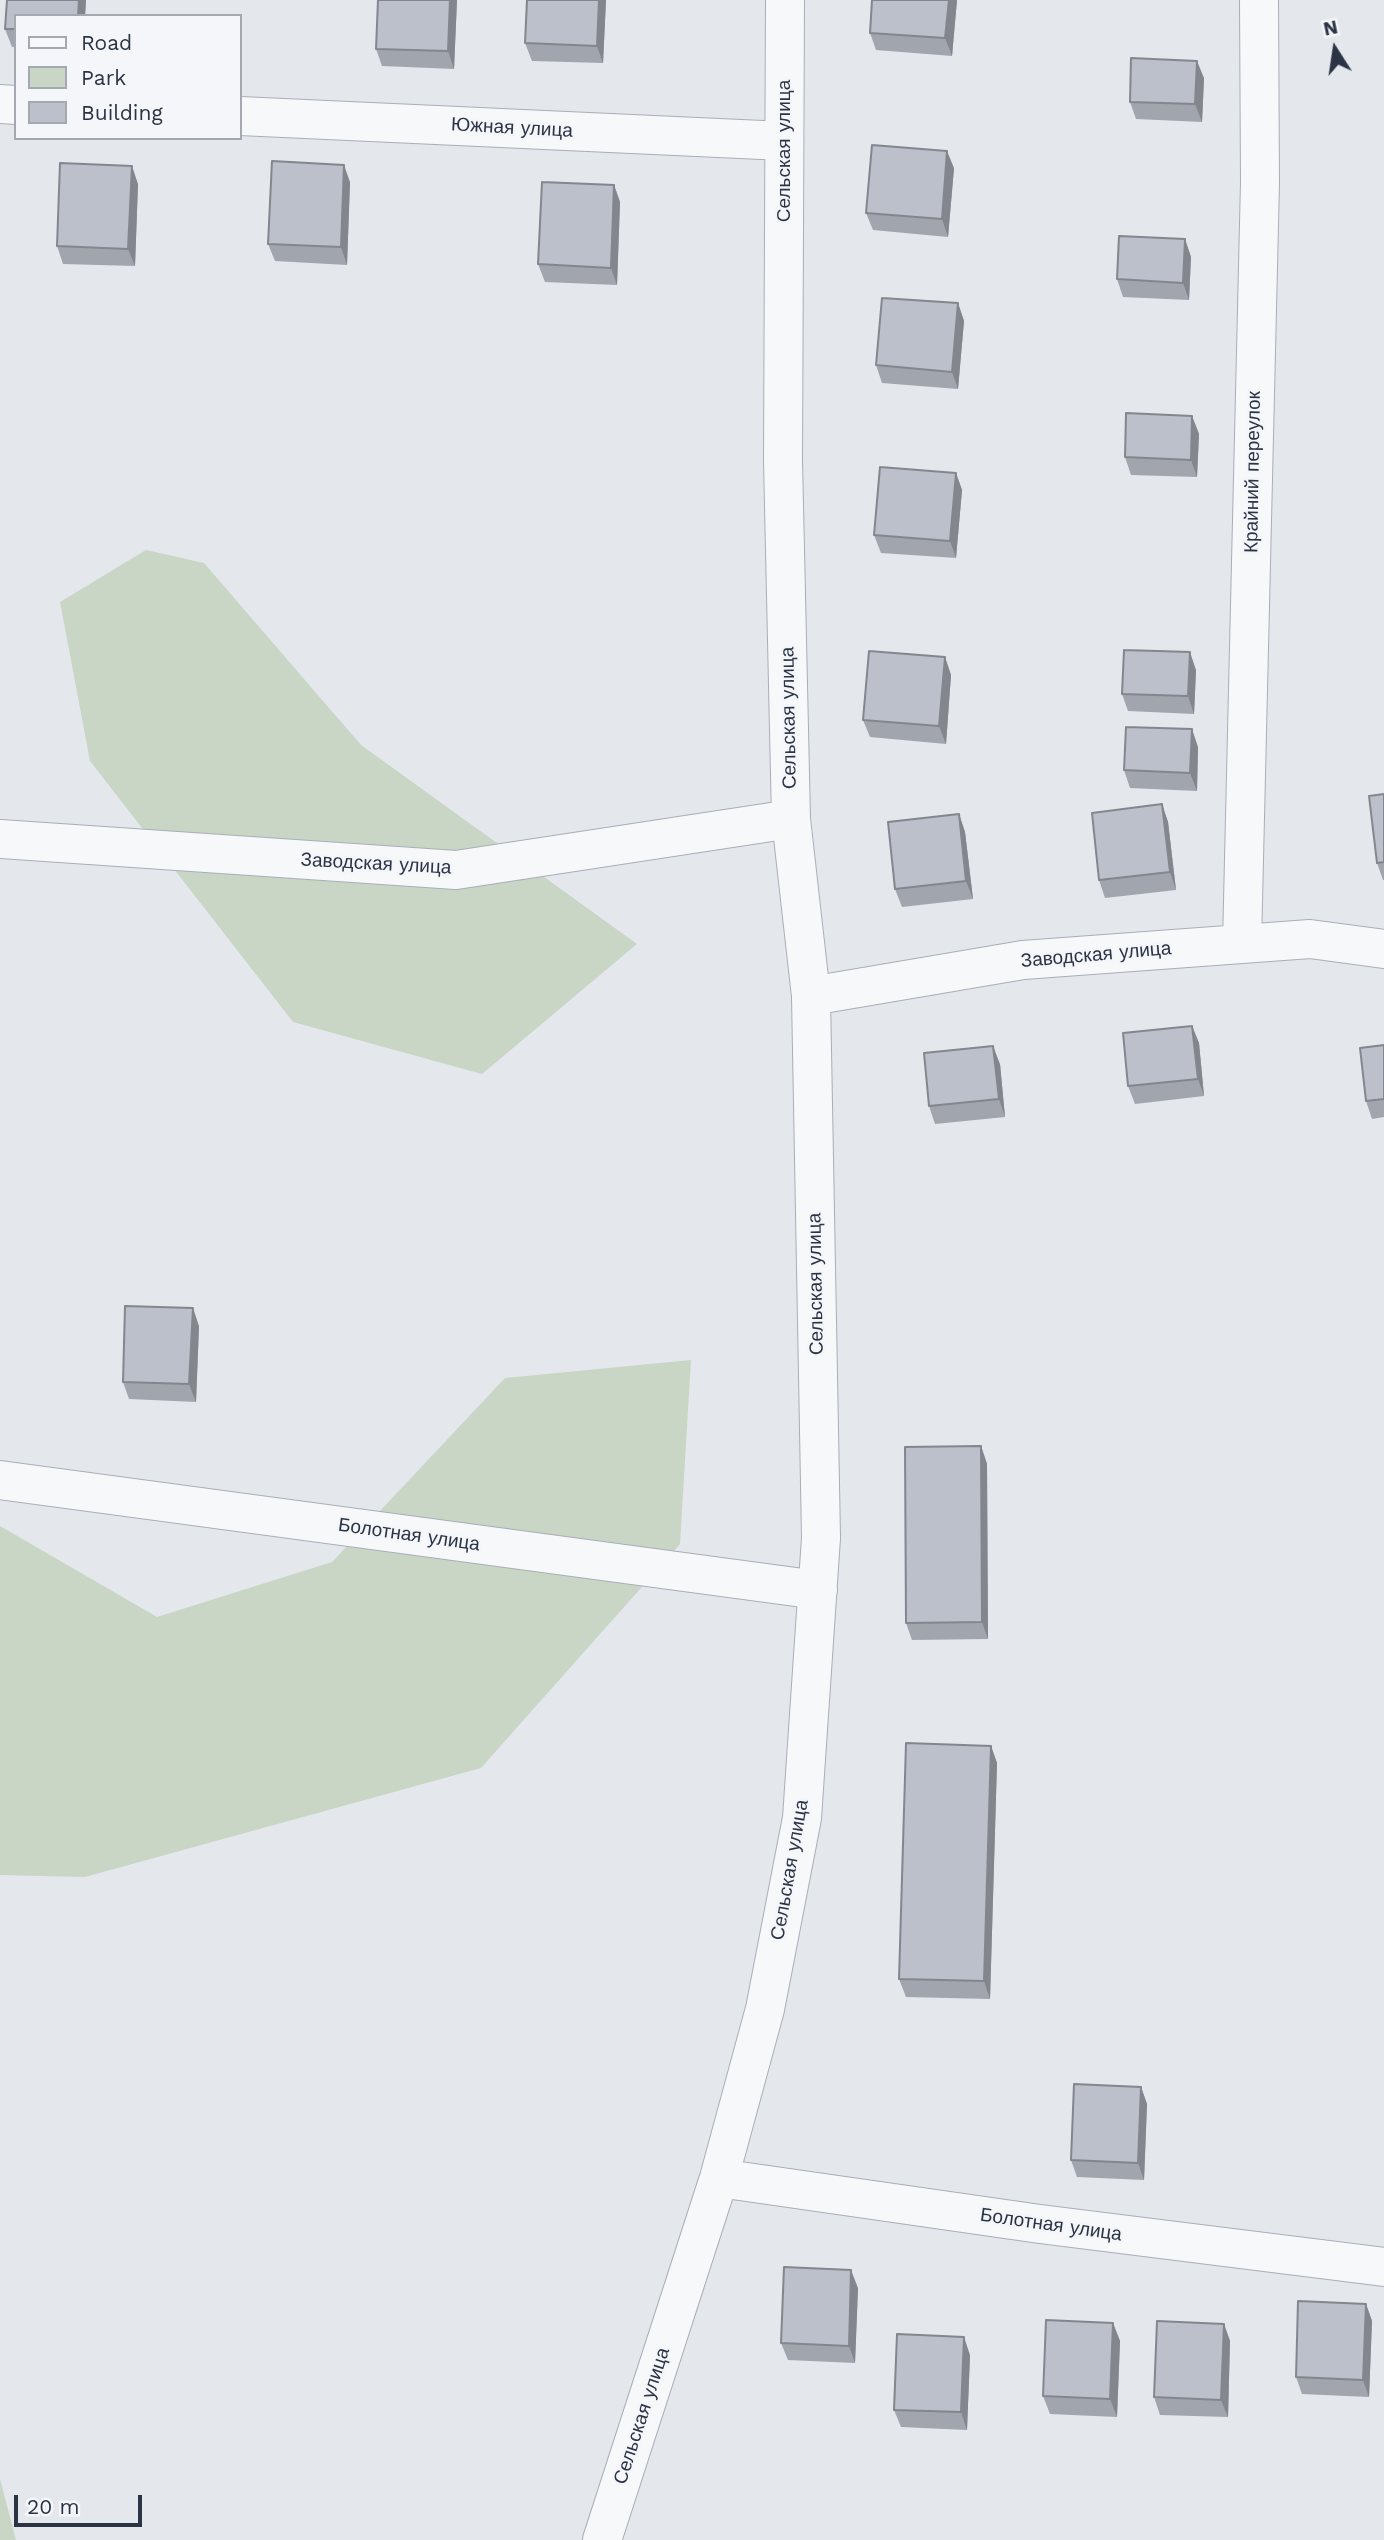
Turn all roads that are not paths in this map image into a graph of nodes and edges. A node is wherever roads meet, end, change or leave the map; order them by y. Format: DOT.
graph roads {
  1 [pos="785,0"];
  2 [pos="1259,0"];
  3 [pos="242,116"];
  4 [pos="784,141"];
  5 [pos="791,819"];
  6 [pos="0,839"];
  7 [pos="1242,944"];
  8 [pos="1384,949"];
  9 [pos="811,996"];
  10 [pos="0,1480"];
  11 [pos="818,1590"];
  12 [pos="719,2178"];
  13 [pos="1384,2267"];
  14 [pos="602,2540"];
  1 -- 4 [label="street, Сельская улица"];
  2 -- 7 [label="street, Крайний переулок"];
  3 -- 4 [label="street, Южная улица"];
  4 -- 5 [label="street, Сельская улица"];
  5 -- 6 [label="street, Заводская улица"];
  5 -- 9 [label="street, Сельская улица"];
  7 -- 8 [label="street, Заводская улица"];
  7 -- 9 [label="street, Заводская улица"];
  9 -- 11 [label="street, Сельская улица"];
  10 -- 11 [label="street, Болотная улица"];
  11 -- 12 [label="street, Сельская улица"];
  12 -- 13 [label="street, Болотная улица"];
  12 -- 14 [label="street, Сельская улица"];
}
